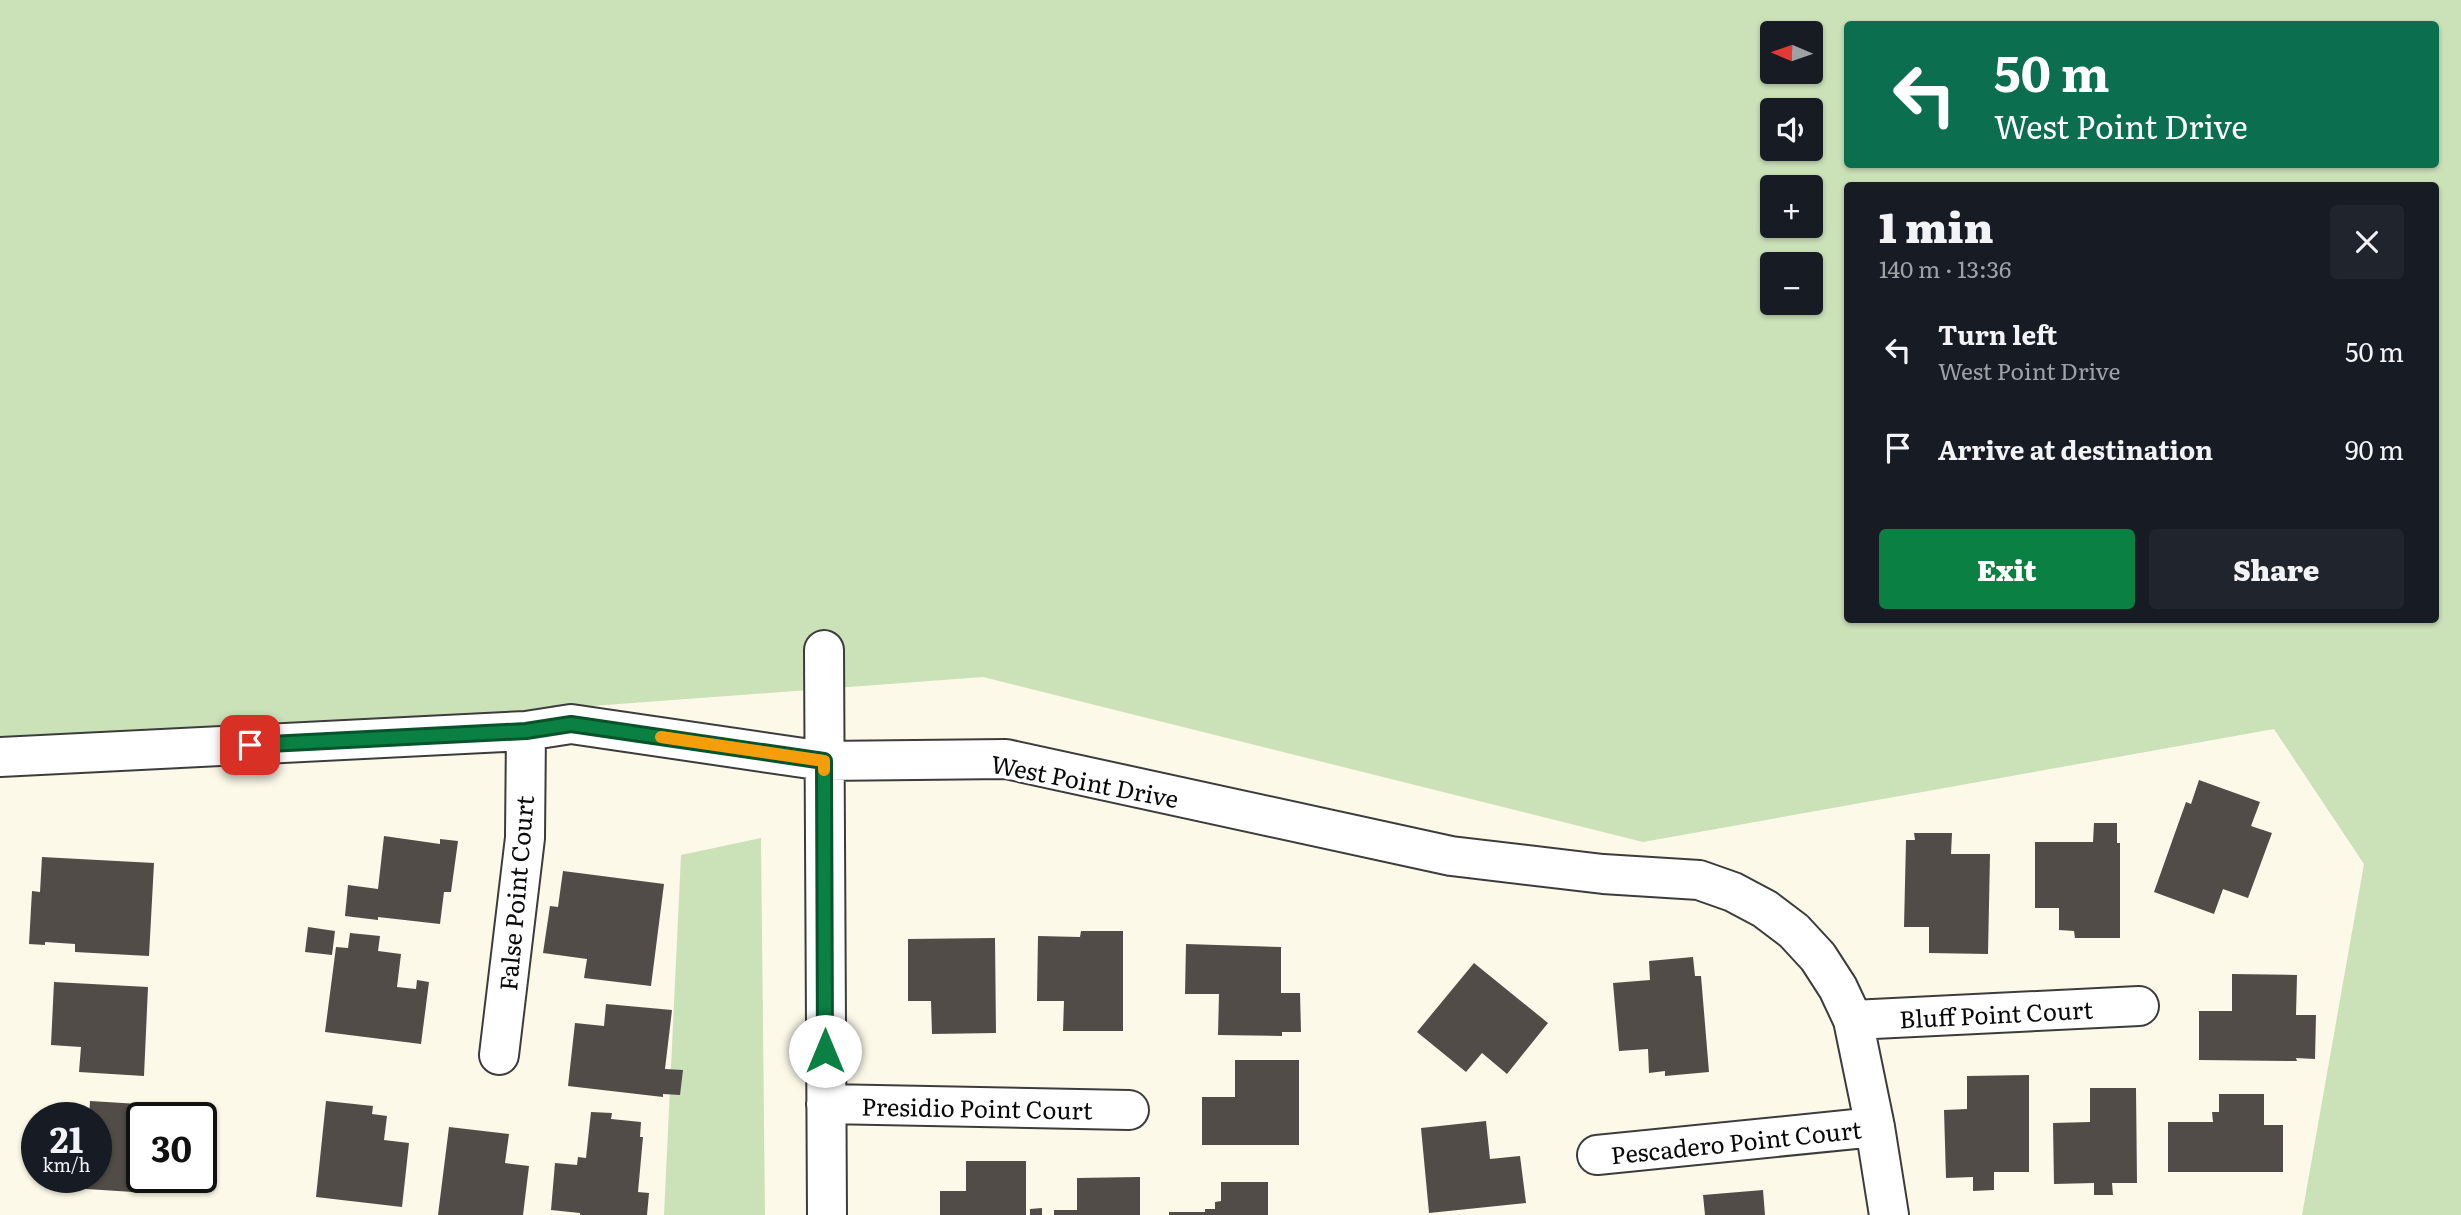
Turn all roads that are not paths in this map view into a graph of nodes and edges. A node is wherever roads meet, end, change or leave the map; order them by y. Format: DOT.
graph roads {
  1 [pos="824,650"];
  2 [pos="526,731"];
  3 [pos="824,761"];
  4 [pos="0,767"];
  5 [pos="2139,1006"];
  6 [pos="1853,1020"];
  7 [pos="499,1055"];
  8 [pos="826,1104"];
  9 [pos="1129,1110"];
  10 [pos="1875,1127"];
  11 [pos="1597,1155"];
  12 [pos="827,1215"];
  13 [pos="1889,1215"];
  1 -- 3 [label="street"];
  2 -- 3 [label="street, West Point Drive"];
  2 -- 4 [label="street, West Point Drive"];
  2 -- 7 [label="street, False Point Court"];
  3 -- 6 [label="street, West Point Drive"];
  3 -- 8 [label="street"];
  5 -- 6 [label="street, Bluff Point Court"];
  6 -- 10 [label="street, West Point Drive"];
  8 -- 9 [label="street, Presidio Point Court"];
  8 -- 12 [label="street"];
  10 -- 11 [label="street, Pescadero Point Court"];
  10 -- 13 [label="street, West Point Drive"];
}
